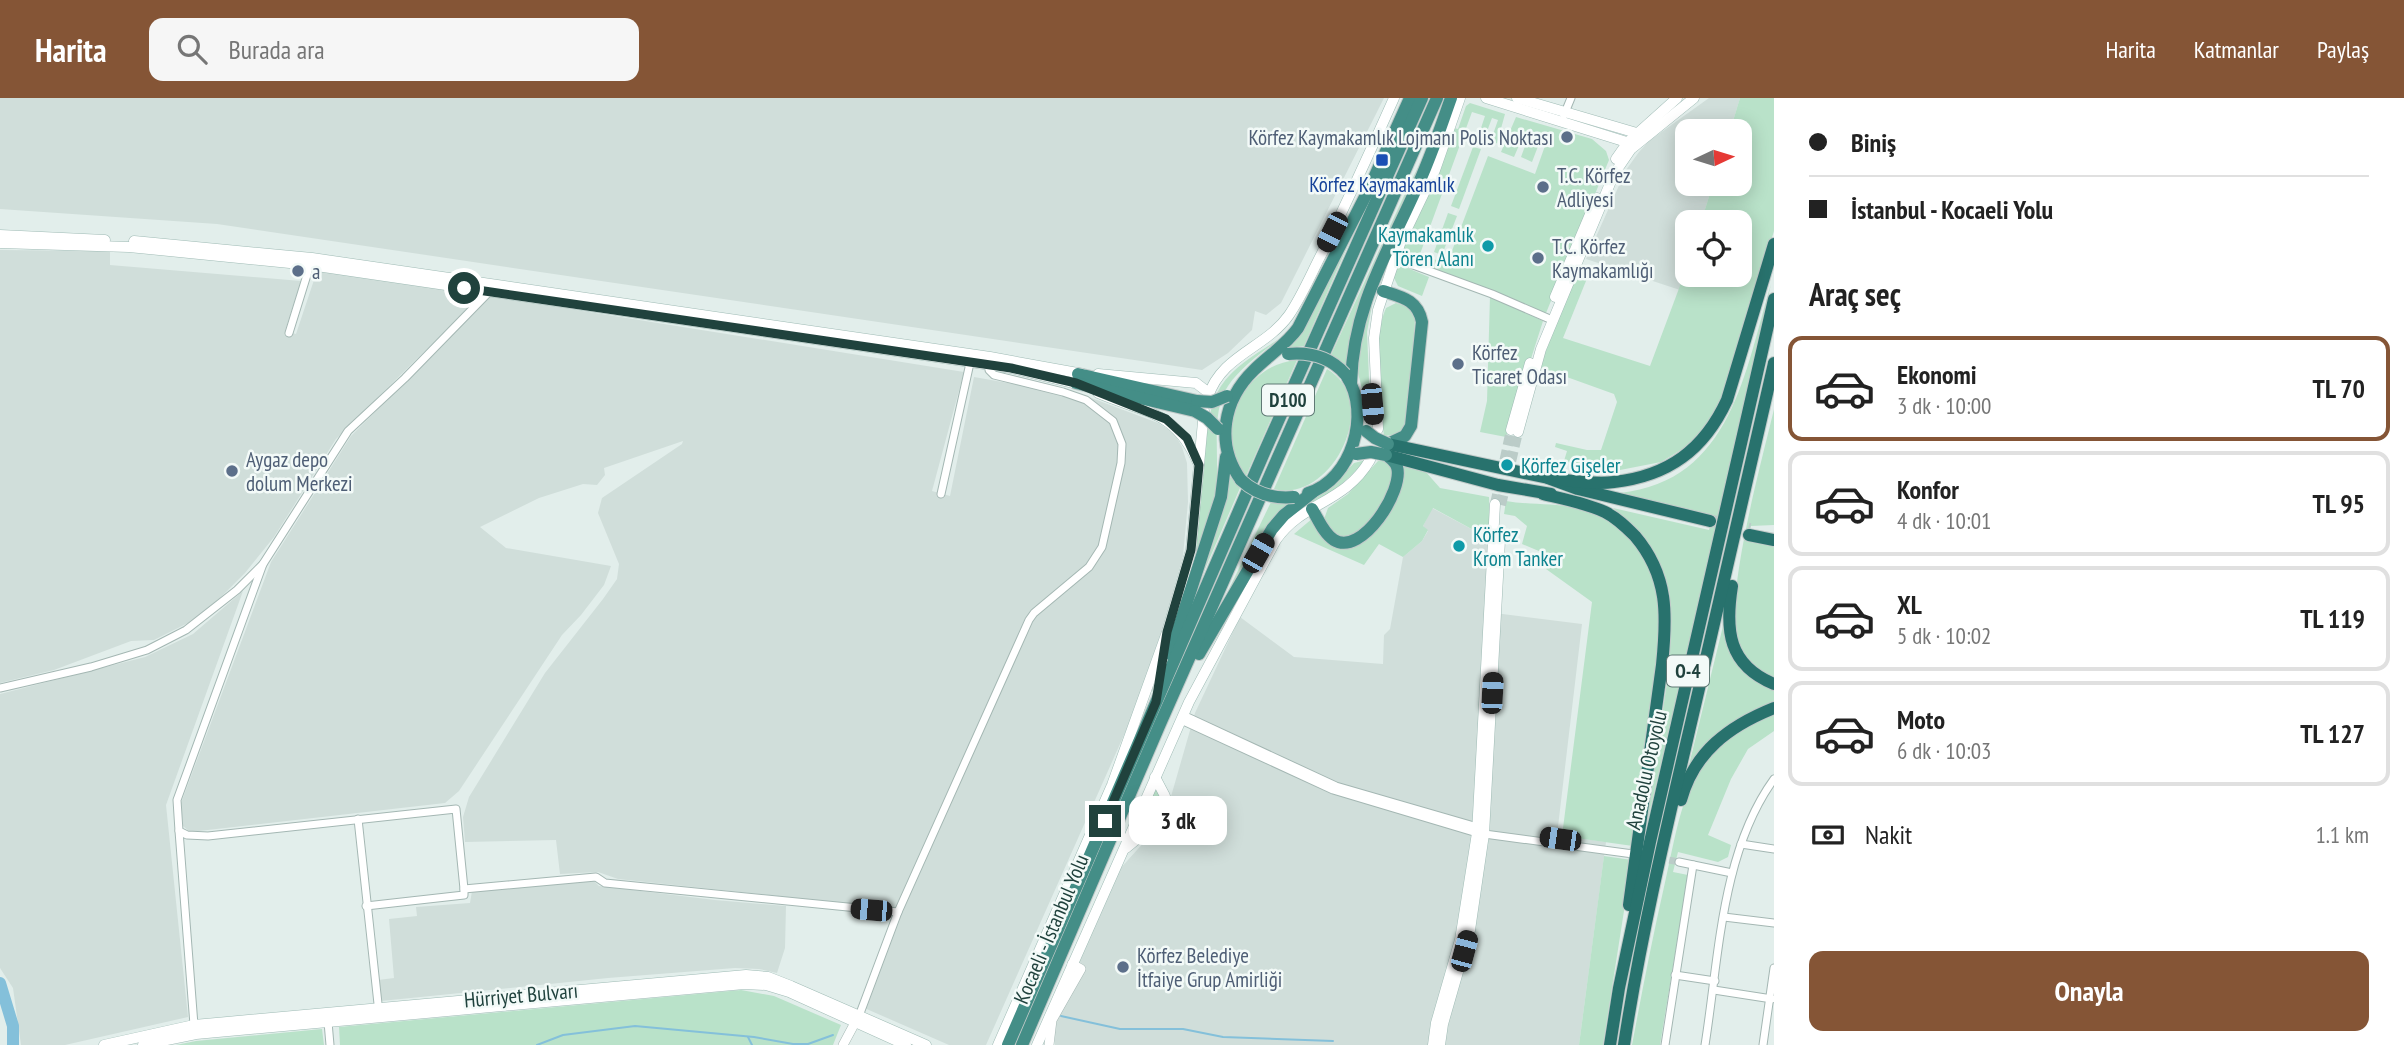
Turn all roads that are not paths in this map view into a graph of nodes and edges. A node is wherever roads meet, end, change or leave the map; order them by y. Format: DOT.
graph roads {
  1 [pos="1394,98"];
  2 [pos="1410,98"];
  3 [pos="1422,98"];
  4 [pos="1437,98"];
  5 [pos="1486,98"];
  6 [pos="1517,98"];
  7 [pos="1571,98"];
  8 [pos="1677,98"];
  9 [pos="1694,98"];
  10 [pos="1457,99"];
  11 [pos="1563,117"];
  12 [pos="1643,134"];
  13 [pos="1632,144"];
  14 [pos="1382,222"];
  15 [pos="0,234"];
  16 [pos="0,243"];
  17 [pos="1774,244"];
  18 [pos="1394,258"];
  19 [pos="311,261"];
  20 [pos="492,288"];
  21 [pos="1383,291"];
  22 [pos="1774,299"];
  23 [pos="1550,319"];
  24 [pos="289,333"];
  25 [pos="1265,360"];
  26 [pos="990,361"];
  27 [pos="970,363"];
  28 [pos="1774,363"];
  29 [pos="1224,368"];
  30 [pos="1077,379"];
  31 [pos="1348,379"];
  32 [pos="1189,382"];
  33 [pos="1243,383"];
  34 [pos="1121,389"];
  35 [pos="1209,393"];
  36 [pos="1358,408"];
  37 [pos="1373,428"];
  38 [pos="1179,429"];
  39 [pos="1515,431"];
  40 [pos="1201,432"];
  41 [pos="1223,439"];
  42 [pos="1387,449"];
  43 [pos="1364,458"];
  44 [pos="1344,464"];
  45 [pos="1199,465"];
  46 [pos="1548,478"];
  47 [pos="1313,492"];
  48 [pos="941,494"];
  49 [pos="1543,494"];
  50 [pos="1498,504"];
  51 [pos="1312,509"];
  52 [pos="1774,533"];
  53 [pos="1774,540"];
  54 [pos="1733,549"];
  55 [pos="263,564"];
  56 [pos="1167,632"];
  57 [pos="1774,684"];
  58 [pos="0,688"];
  59 [pos="1156,702"];
  60 [pos="1774,708"];
  61 [pos="1182,718"];
  62 [pos="1160,724"];
  63 [pos="1145,726"];
  64 [pos="1156,777"];
  65 [pos="1774,779"];
  66 [pos="1112,785"];
  67 [pos="1763,794"];
  68 [pos="1774,796"];
  69 [pos="358,819"];
  70 [pos="178,831"];
  71 [pos="1481,831"];
  72 [pos="1741,844"];
  73 [pos="1774,849"];
  74 [pos="1123,850"];
  75 [pos="1679,862"];
  76 [pos="1693,865"];
  77 [pos="1732,873"];
  78 [pos="464,889"];
  79 [pos="1654,895"];
  80 [pos="366,906"];
  81 [pos="898,912"];
  82 [pos="1724,917"];
  83 [pos="1774,923"];
  84 [pos="1076,967"];
  85 [pos="1774,968"];
  86 [pos="1675,975"];
  87 [pos="1714,986"];
  88 [pos="1619,988"];
  89 [pos="1772,999"];
  90 [pos="379,1013"];
  91 [pos="857,1019"];
  92 [pos="328,1022"];
  93 [pos="194,1025"];
  94 [pos="104,1045"];
  95 [pos="143,1045"];
  96 [pos="330,1045"];
  97 [pos="843,1045"];
  98 [pos="906,1045"];
  99 [pos="926,1045"];
  100 [pos="998,1045"];
  101 [pos="1008,1045"];
  102 [pos="1022,1045"];
  103 [pos="1037,1045"];
  104 [pos="1049,1045"];
  105 [pos="1433,1045"];
  106 [pos="1440,1045"];
  107 [pos="1610,1045"];
  108 [pos="1624,1045"];
  109 [pos="1665,1045"];
  110 [pos="1705,1045"];
  111 [pos="1763,1045"];
  1 -- 29 [label="main road"];
  2 -- 25 [label="highway"];
  3 -- 59 [label="highway, D100"];
  4 -- 14 [label="highway, Kocaeli - İstanbul Yolu / D100"];
  5 -- 11 [label="main road"];
  6 -- 11 [label="main road"];
  7 -- 11 [label="street"];
  8 -- 12 [label="main road"];
  9 -- 12 [label="main road"];
  10 -- 14 [label="highway"];
  10 -- 18 [label="main road"];
  10 -- 31 [label="highway"];
  11 -- 12 [label="main road"];
  11 -- 13 [label="main road"];
  12 -- 13 [label="main road"];
  13 -- 23 [label="main road"];
  14 -- 62 [label="highway, Kocaeli - İstanbul Yolu / D100"];
  15 -- 19 [label="main road"];
  16 -- 19 [label="main road"];
  17 -- 46 [label="highway"];
  18 -- 21 [label="main road"];
  18 -- 23 [label="street"];
  18 -- 37 [label="main road"];
  19 -- 20 [label="main road"];
  19 -- 24 [label="street"];
  20 -- 26 [label="main road"];
  20 -- 27 [label="main road"];
  20 -- 55 [label="street"];
  21 -- 37 [label="main road"];
  21 -- 42 [label="highway"];
  22 -- 88 [label="highway, Anadolu Otoyolu / O-4"];
  23 -- 39 [label="main road"];
  25 -- 31 [label="highway, bridge"];
  25 -- 33 [label="highway"];
  26 -- 27 [label="main road"];
  26 -- 30 [label="main road"];
  26 -- 81 [label="street"];
  27 -- 48 [label="street"];
  28 -- 54 [label="highway, Anadolu Otoyolu / O-4"];
  29 -- 32 [label="main road"];
  29 -- 35 [label="main road"];
  30 -- 32 [label="main road"];
  30 -- 34 [label="highway"];
  30 -- 38 [label="main road"];
  31 -- 36 [label="highway"];
  32 -- 35 [label="main road"];
  33 -- 34 [label="highway, bridge"];
  33 -- 41 [label="highway"];
  34 -- 41 [label="highway, bridge"];
  35 -- 40 [label="main road"];
  36 -- 37 [label="highway"];
  36 -- 44 [label="highway"];
  37 -- 42 [label="highway, bridge"];
  38 -- 40 [label="main road"];
  38 -- 45 [label="main road"];
  40 -- 45 [label="main road"];
  41 -- 47 [label="highway, bridge"];
  41 -- 59 [label="highway"];
  42 -- 43 [label="highway, bridge"];
  42 -- 46 [label="highway"];
  42 -- 49 [label="highway"];
  42 -- 51 [label="highway"];
  43 -- 44 [label="highway"];
  43 -- 51 [label="main road"];
  43 -- 61 [label="main road"];
  44 -- 47 [label="highway"];
  45 -- 56 [label="main road"];
  46 -- 49 [label="highway"];
  47 -- 62 [label="highway"];
  49 -- 88 [label="highway"];
  50 -- 71 [label="main road"];
  51 -- 61 [label="main road"];
  52 -- 53 [label="highway"];
  54 -- 57 [label="highway"];
  54 -- 79 [label="highway, Anadolu Otoyolu / O-4"];
  55 -- 58 [label="street"];
  55 -- 70 [label="street"];
  56 -- 59 [label="main road"];
  56 -- 66 [label="main road"];
  59 -- 63 [label="highway, D100"];
  60 -- 79 [label="highway"];
  61 -- 64 [label="main road"];
  61 -- 71 [label="street"];
  62 -- 102 [label="highway, Kocaeli - İstanbul Yolu / D100"];
  63 -- 66 [label="main road"];
  63 -- 101 [label="highway, D100"];
  64 -- 74 [label="main road"];
  64 -- 74 [label="main road"];
  65 -- 67 [label="street"];
  66 -- 100 [label="main road"];
  67 -- 68 [label="street"];
  67 -- 72 [label="street"];
  69 -- 70 [label="street"];
  69 -- 78 [label="street"];
  69 -- 80 [label="street"];
  70 -- 93 [label="street"];
  71 -- 71 [label="street"];
  71 -- 105 [label="main road"];
  71 -- 106 [label="main road"];
  72 -- 73 [label="street"];
  72 -- 77 [label="street"];
  74 -- 84 [label="main road"];
  75 -- 76 [label="street"];
  76 -- 77 [label="street"];
  76 -- 86 [label="street"];
  77 -- 82 [label="street"];
  78 -- 80 [label="street"];
  78 -- 81 [label="street"];
  79 -- 108 [label="highway, Anadolu Otoyolu / O-4"];
  80 -- 90 [label="street"];
  81 -- 91 [label="street"];
  82 -- 83 [label="street"];
  82 -- 87 [label="street"];
  84 -- 103 [label="main road"];
  84 -- 104 [label="street"];
  85 -- 89 [label="street"];
  86 -- 87 [label="street"];
  86 -- 109 [label="street"];
  87 -- 89 [label="street"];
  87 -- 110 [label="street"];
  88 -- 107 [label="highway, Anadolu Otoyolu / O-4"];
  89 -- 111 [label="street"];
  90 -- 91 [label="main road, Hürriyet Bulvarı"];
  90 -- 92 [label="main road, Hürriyet Bulvarı"];
  90 -- 93 [label="main road, Hürriyet Bulvarı"];
  91 -- 97 [label="street"];
  91 -- 98 [label="main road, Hürriyet Bulvarı"];
  91 -- 99 [label="main road, Hürriyet Bulvarı"];
  92 -- 95 [label="main road, Hürriyet Bulvarı"];
  92 -- 96 [label="street"];
  93 -- 94 [label="main road, Hürriyet Bulvarı"];
}
